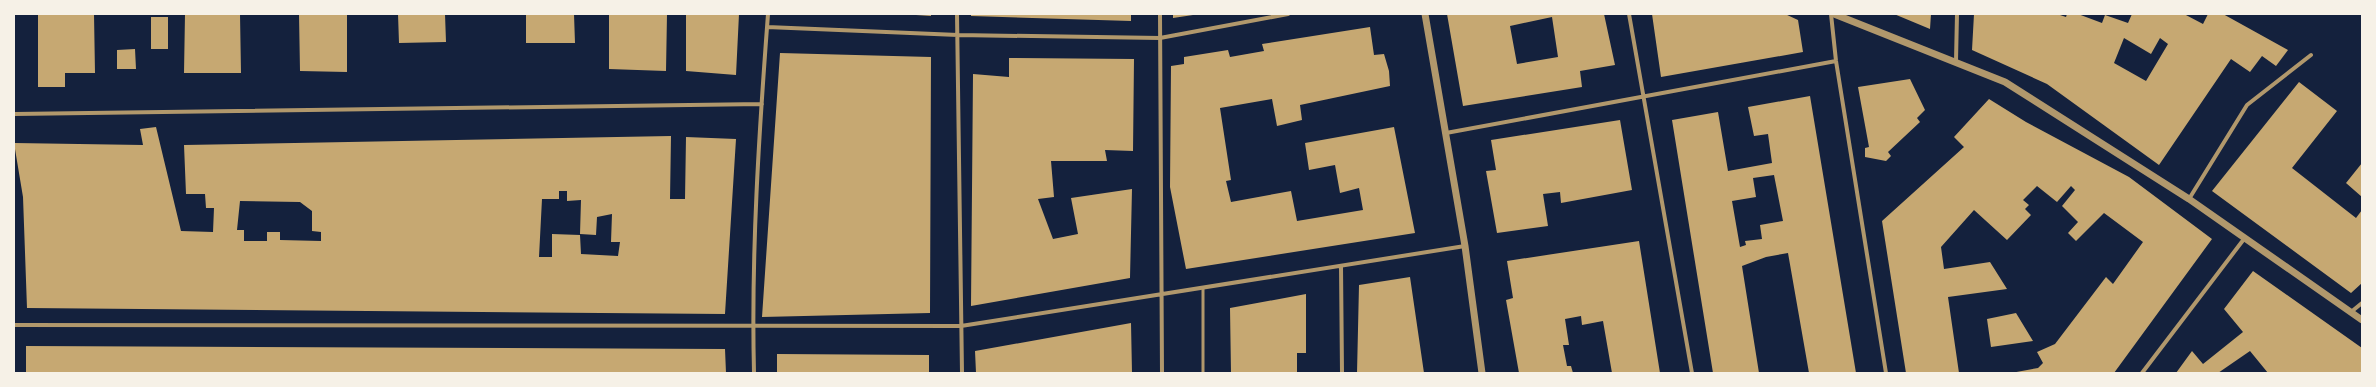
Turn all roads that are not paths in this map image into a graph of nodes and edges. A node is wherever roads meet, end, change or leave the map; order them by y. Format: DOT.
graph roads {
  1 [pos="768,14"];
  2 [pos="957,14"];
  3 [pos="1160,14"];
  4 [pos="1288,14"];
  5 [pos="1425,14"];
  6 [pos="1629,14"];
  7 [pos="1831,14"];
  8 [pos="1834,14"];
  9 [pos="1957,14"];
  10 [pos="767,27"];
  11 [pos="958,35"];
  12 [pos="1160,38"];
  13 [pos="2311,55"];
  14 [pos="1836,61"];
  15 [pos="1956,61"];
  16 [pos="1642,96"];
  17 [pos="762,104"];
  18 [pos="14,114"];
  19 [pos="1446,133"];
  20 [pos="2189,199"];
  21 [pos="2244,239"];
  22 [pos="1465,246"];
  23 [pos="1341,266"];
  24 [pos="1203,288"];
  25 [pos="1161,295"];
  26 [pos="2362,303"];
  27 [pos="2351,312"];
  28 [pos="2362,320"];
  29 [pos="753,324"];
  30 [pos="14,325"];
  31 [pos="961,326"];
  32 [pos="754,373"];
  33 [pos="962,373"];
  34 [pos="1162,373"];
  35 [pos="1203,373"];
  36 [pos="1342,373"];
  37 [pos="1482,373"];
  38 [pos="1692,373"];
  39 [pos="1886,373"];
  40 [pos="2142,373"];
  1 -- 10 [label="street"];
  2 -- 11 [label="street"];
  3 -- 12 [label="street"];
  4 -- 12 [label="street"];
  5 -- 19 [label="street"];
  6 -- 16 [label="street"];
  7 -- 14 [label="street"];
  8 -- 15 [label="street"];
  9 -- 15 [label="street"];
  10 -- 11 [label="street"];
  10 -- 17 [label="street"];
  11 -- 12 [label="street"];
  11 -- 31 [label="street"];
  12 -- 25 [label="street"];
  13 -- 20 [label="street"];
  14 -- 16 [label="street"];
  14 -- 39 [label="street"];
  15 -- 20 [label="street"];
  16 -- 19 [label="street"];
  16 -- 38 [label="street"];
  17 -- 18 [label="street"];
  17 -- 29 [label="street"];
  19 -- 22 [label="street"];
  20 -- 21 [label="street"];
  21 -- 27 [label="street"];
  21 -- 40 [label="street"];
  22 -- 23 [label="street"];
  22 -- 37 [label="street"];
  23 -- 24 [label="street"];
  23 -- 36 [label="street"];
  24 -- 25 [label="street"];
  24 -- 35 [label="lane"];
  25 -- 31 [label="street"];
  25 -- 34 [label="street"];
  26 -- 27 [label="street"];
  27 -- 28 [label="street"];
  29 -- 30 [label="street"];
  29 -- 31 [label="street"];
  29 -- 32 [label="street"];
  31 -- 33 [label="street"];
}
